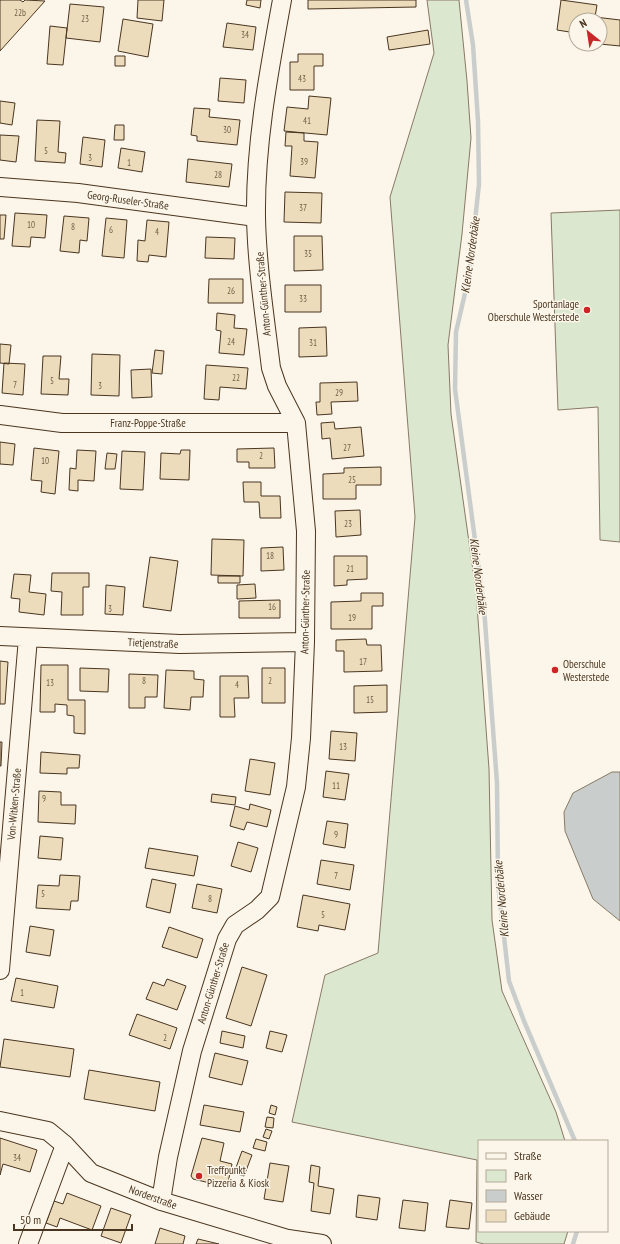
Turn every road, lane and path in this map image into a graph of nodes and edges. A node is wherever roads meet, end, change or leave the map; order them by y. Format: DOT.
graph roads {
  1 [pos="282,0"];
  2 [pos="0,187"];
  3 [pos="256,217"];
  4 [pos="0,415"];
  5 [pos="296,423"];
  6 [pos="0,636"];
  7 [pos="28,638"];
  8 [pos="305,642"];
  9 [pos="0,970"];
  10 [pos="0,1121"];
  11 [pos="65,1145"];
  12 [pos="161,1201"];
  13 [pos="288,1242"];
  14 [pos="28,1244"];
  15 [pos="322,1244"];
  1 -- 3 [label="street, Anton-Günther-Straße"];
  2 -- 3 [label="street, Georg-Ruseler-Straße"];
  3 -- 5 [label="street, Anton-Günther-Straße"];
  4 -- 5 [label="street, Franz-Poppe-Straße"];
  5 -- 8 [label="street, Anton-Günther-Straße"];
  6 -- 7 [label="street, Tietjenstraße"];
  7 -- 8 [label="street, Tietjenstraße"];
  7 -- 9 [label="street, Von-Witken-Straße"];
  8 -- 12 [label="street, Anton-Günther-Straße"];
  10 -- 11 [label="street, Norderstraße"];
  11 -- 12 [label="street, Norderstraße"];
  11 -- 14 [label="street"];
  12 -- 13 [label="street, Norderstraße"];
  13 -- 15 [label="street, Norderstraße"];
}
